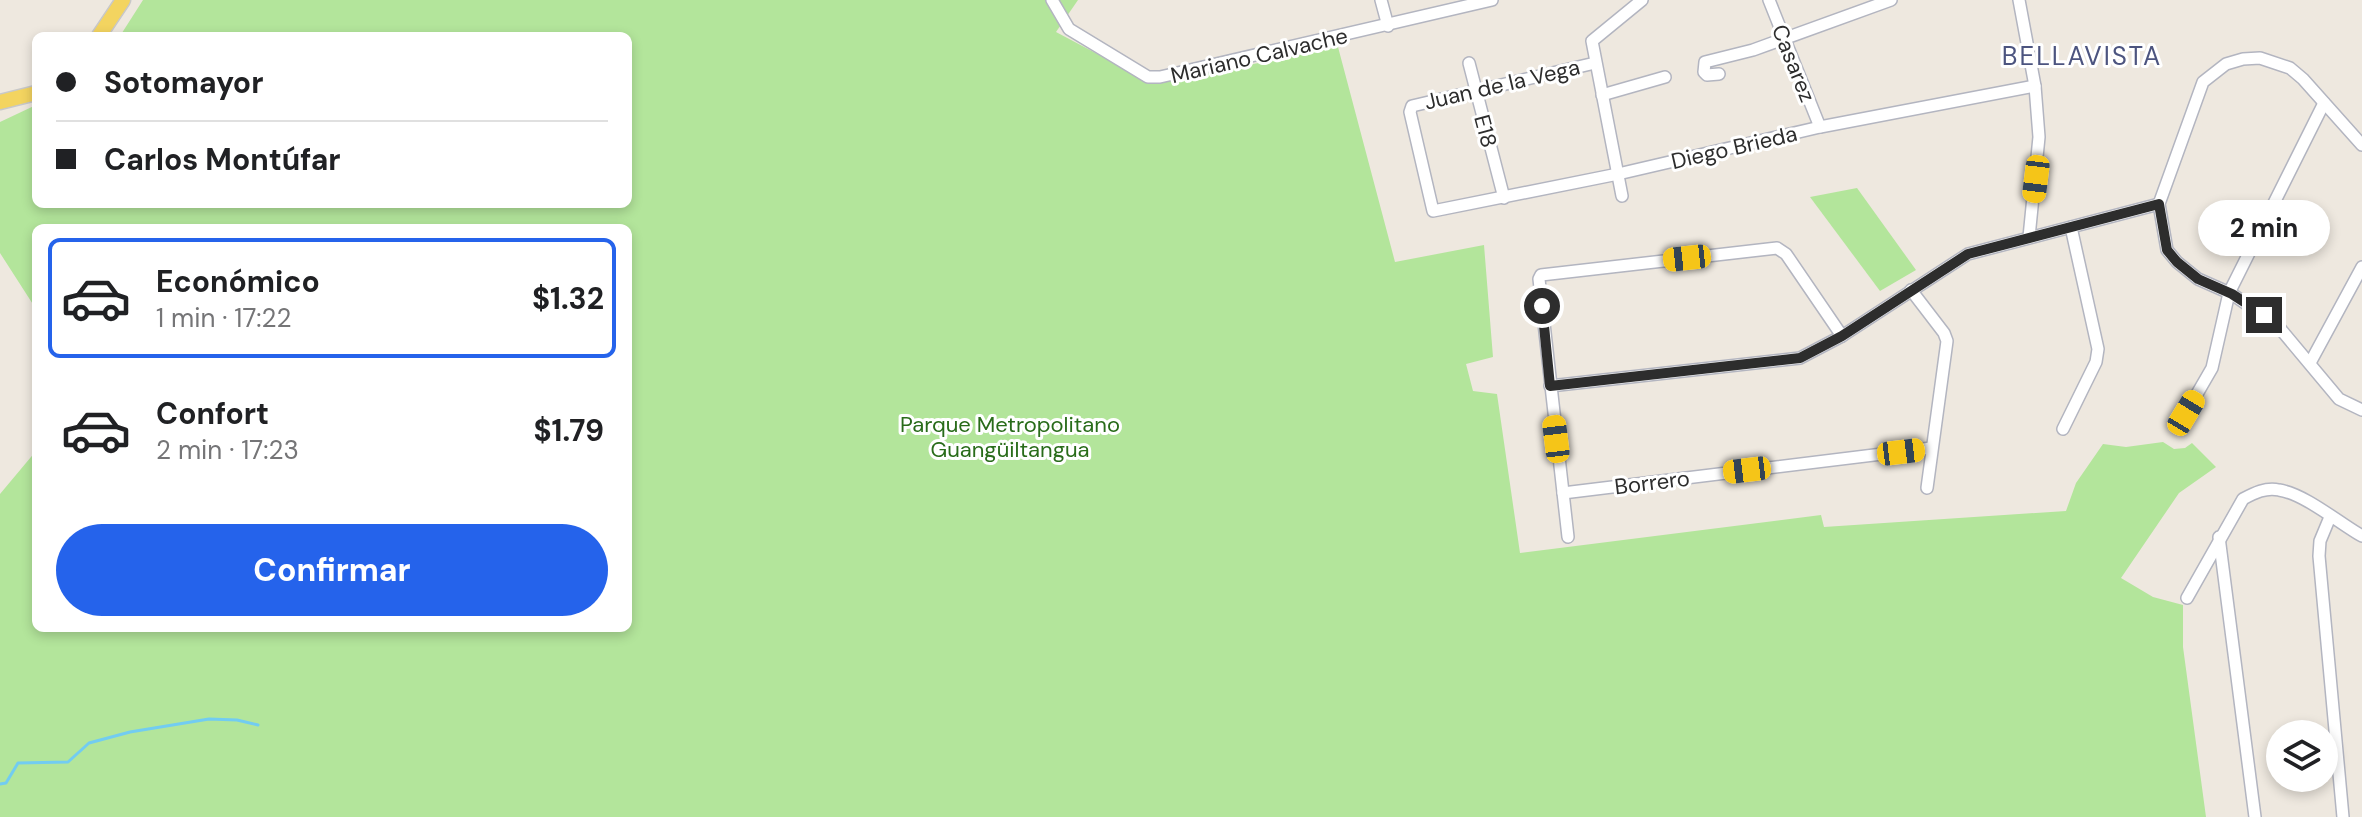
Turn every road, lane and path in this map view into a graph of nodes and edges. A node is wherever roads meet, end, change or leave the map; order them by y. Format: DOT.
graph roads {
  1 [pos="123,0"];
  2 [pos="1052,0"];
  3 [pos="1381,0"];
  4 [pos="1492,0"];
  5 [pos="1642,0"];
  6 [pos="1769,0"];
  7 [pos="1891,0"];
  8 [pos="2019,0"];
  9 [pos="1388,26"];
  10 [pos="102,32"];
  11 [pos="1784,38"];
  12 [pos="1469,63"];
  13 [pos="1595,63"];
  14 [pos="1719,74"];
  15 [pos="1665,77"];
  16 [pos="2035,86"];
  17 [pos="1475,90"];
  18 [pos="32,94"];
  19 [pos="1602,95"];
  20 [pos="0,102"];
  21 [pos="2324,103"];
  22 [pos="1820,127"];
  23 [pos="2362,145"];
  24 [pos="1618,174"];
  25 [pos="1622,196"];
  26 [pos="1504,198"];
  27 [pos="2159,204"];
  28 [pos="1434,212"];
  29 [pos="2071,227"];
  30 [pos="2029,237"];
  31 [pos="2362,267"];
  32 [pos="1911,290"];
  33 [pos="2229,293"];
  34 [pos="1842,336"];
  35 [pos="2310,363"];
  36 [pos="1550,386"];
  37 [pos="2362,410"];
  38 [pos="2181,428"];
  39 [pos="2063,429"];
  40 [pos="1931,448"];
  41 [pos="1927,488"];
  42 [pos="1563,493"];
  43 [pos="2330,517"];
  44 [pos="2362,536"];
  45 [pos="1568,537"];
  46 [pos="2219,537"];
  47 [pos="2187,598"];
  48 [pos="2255,817"];
  49 [pos="2343,817"];
  1 -- 10 [label="main road"];
  2 -- 9 [label="street, Mariano Calvache"];
  3 -- 9 [label="street"];
  4 -- 9 [label="street, Mariano Calvache"];
  5 -- 13 [label="street"];
  6 -- 11 [label="street, Casarez"];
  7 -- 11 [label="street"];
  8 -- 16 [label="street"];
  11 -- 14 [label="street"];
  11 -- 22 [label="street, Casarez"];
  12 -- 17 [label="street, E18"];
  13 -- 17 [label="street, Juan de la Vega"];
  13 -- 19 [label="street"];
  15 -- 19 [label="street"];
  16 -- 22 [label="street, Diego Brieda"];
  16 -- 30 [label="street"];
  17 -- 26 [label="street, E18"];
  17 -- 28 [label="street, Juan de la Vega"];
  18 -- 20 [label="main road"];
  19 -- 24 [label="street"];
  21 -- 23 [label="street"];
  21 -- 27 [label="street"];
  21 -- 33 [label="street"];
  22 -- 24 [label="street, Diego Brieda"];
  24 -- 25 [label="street"];
  24 -- 26 [label="street, Diego Brieda"];
  26 -- 28 [label="street, Diego Brieda"];
  27 -- 29 [label="street"];
  27 -- 33 [label="street"];
  29 -- 30 [label="street"];
  29 -- 39 [label="street"];
  30 -- 32 [label="street"];
  31 -- 35 [label="street"];
  32 -- 34 [label="street"];
  32 -- 40 [label="street"];
  33 -- 35 [label="street"];
  33 -- 38 [label="street"];
  34 -- 36 [label="street"];
  34 -- 36 [label="street"];
  35 -- 37 [label="street"];
  36 -- 42 [label="street"];
  40 -- 41 [label="street"];
  40 -- 42 [label="street, Borrero"];
  42 -- 45 [label="street"];
  43 -- 44 [label="street"];
  43 -- 46 [label="street"];
  43 -- 49 [label="street"];
  46 -- 47 [label="street"];
  46 -- 48 [label="street"];
}
